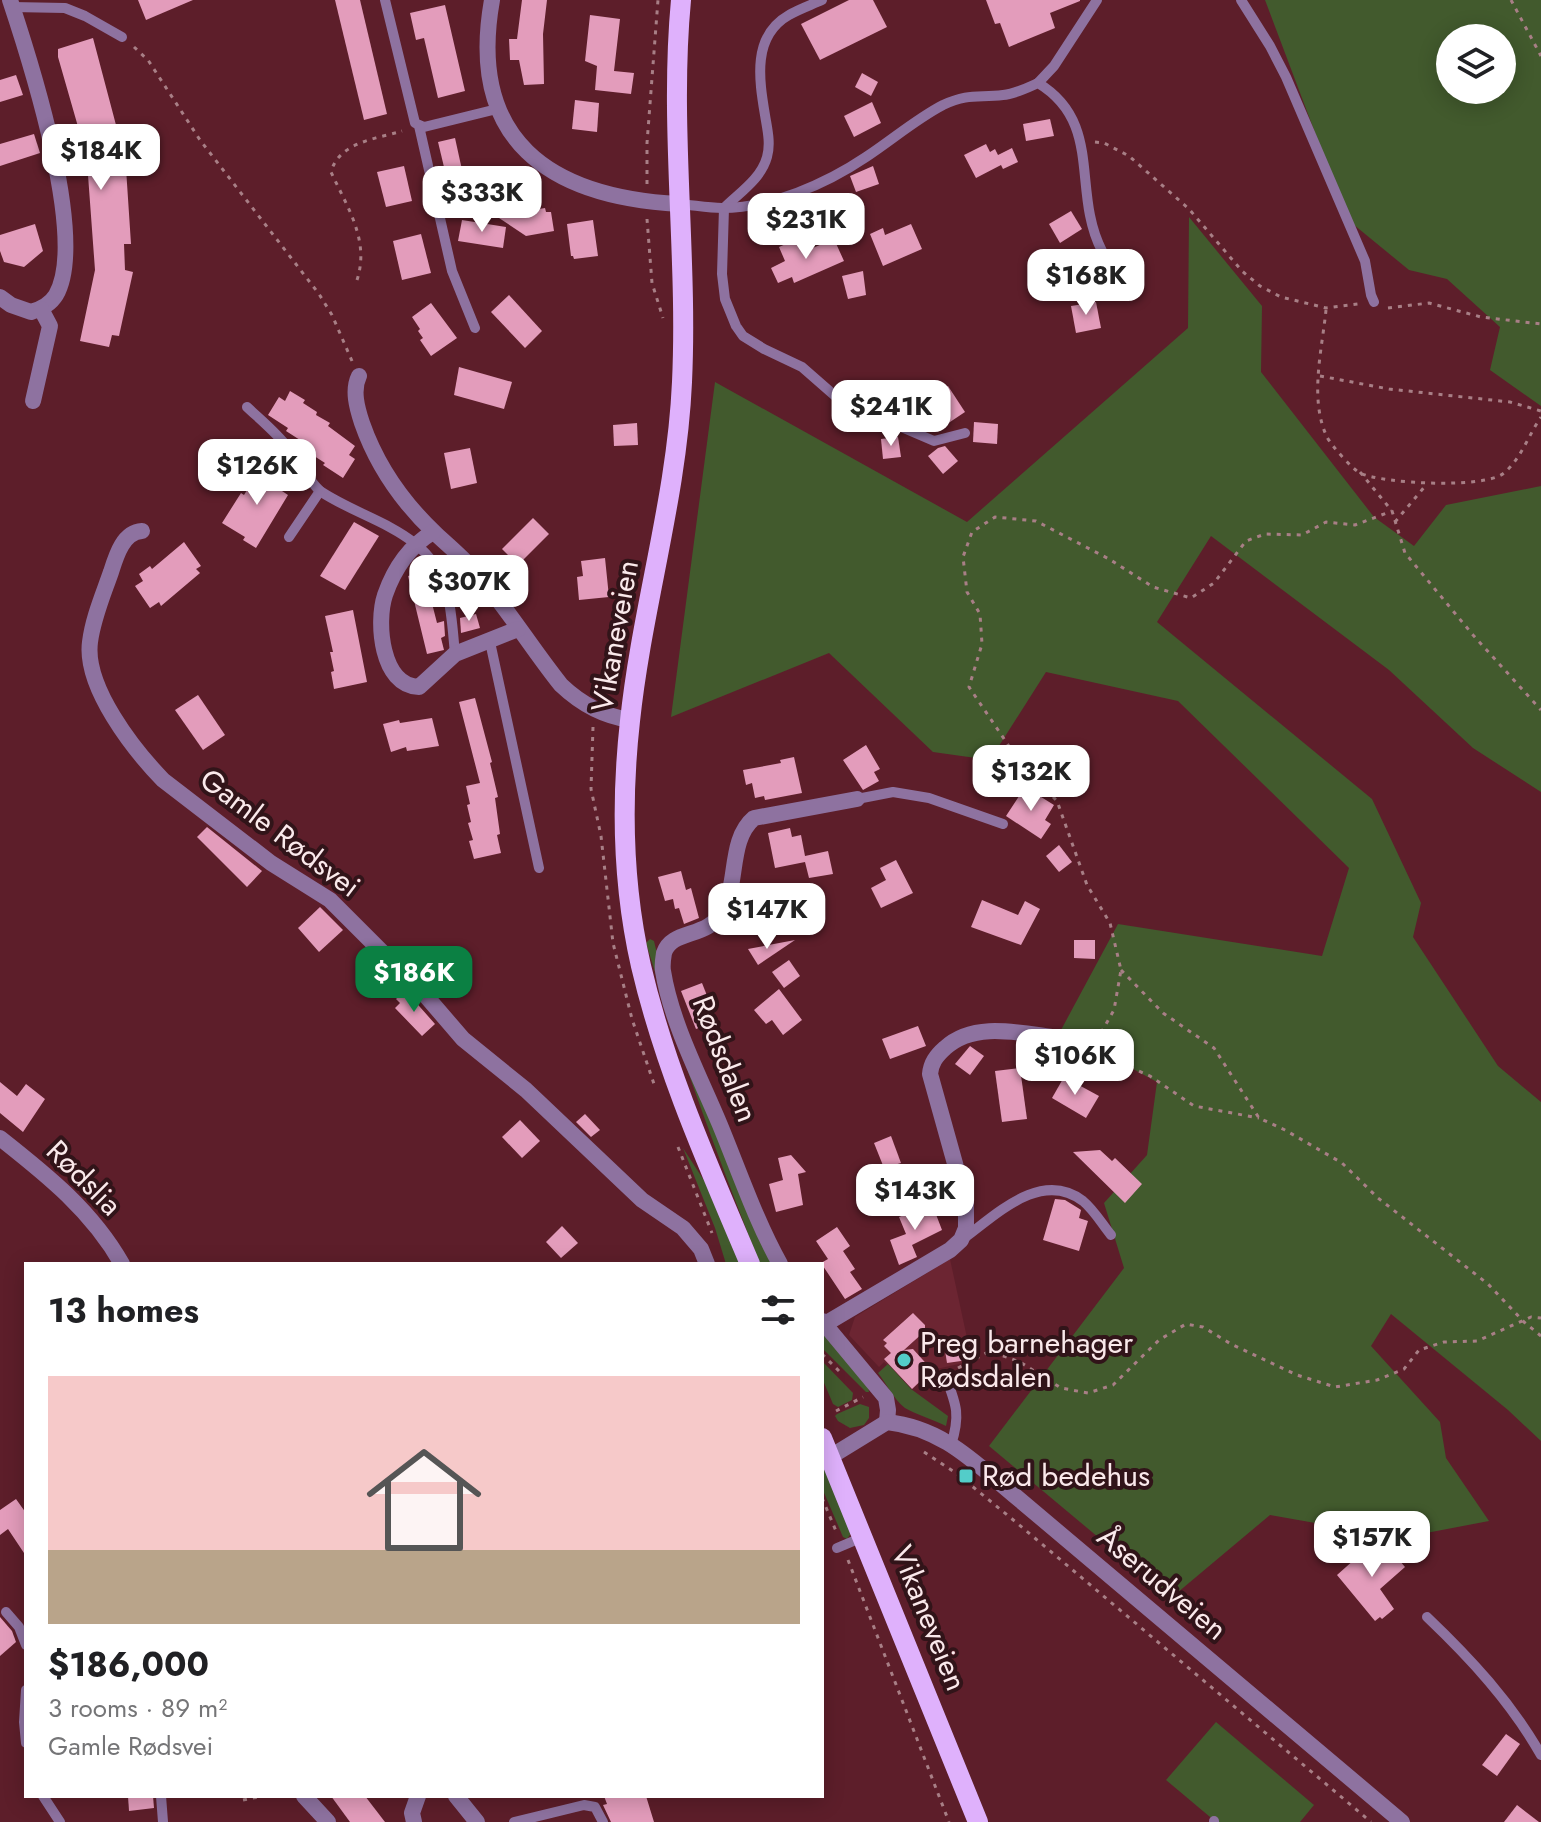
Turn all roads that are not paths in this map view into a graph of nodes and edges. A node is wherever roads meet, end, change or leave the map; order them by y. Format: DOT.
graph roads {
  1 [pos="385,0"];
  2 [pos="492,0"];
  3 [pos="681,0"];
  4 [pos="822,0"];
  5 [pos="1097,0"];
  6 [pos="1241,0"];
  7 [pos="11,3"];
  8 [pos="122,37"];
  9 [pos="1038,83"];
  10 [pos="497,109"];
  11 [pos="417,124"];
  12 [pos="679,204"];
  13 [pos="724,208"];
  14 [pos="1102,251"];
  15 [pos="0,297"];
  16 [pos="1374,302"];
  17 [pos="41,309"];
  18 [pos="475,328"];
  19 [pos="359,376"];
  20 [pos="33,401"];
  21 [pos="247,407"];
  22 [pos="965,433"];
  23 [pos="320,491"];
  24 [pos="142,531"];
  25 [pos="433,532"];
  26 [pos="289,537"];
  27 [pos="417,543"];
  28 [pos="518,629"];
  29 [pos="490,642"];
  30 [pos="455,654"];
  31 [pos="630,720"];
  32 [pos="857,799"];
  33 [pos="1003,824"];
  34 [pos="539,868"];
  35 [pos="1068,1041"];
  36 [pos="0,1138"];
  37 [pos="1111,1235"];
  38 [pos="961,1240"];
  39 [pos="121,1262"];
  40 [pos="706,1262"];
  41 [pos="749,1262"];
  42 [pos="779,1262"];
  43 [pos="824,1321"];
  44 [pos="824,1323"];
  45 [pos="945,1375"];
  46 [pos="887,1422"];
  47 [pos="951,1445"];
  48 [pos="826,1448"];
  49 [pos="863,1537"];
  50 [pos="840,1547"];
  51 [pos="6,1612"];
  52 [pos="1427,1617"];
  53 [pos="24,1640"];
  54 [pos="1541,1755"];
  55 [pos="44,1798"];
  56 [pos="161,1798"];
  57 [pos="306,1798"];
  58 [pos="417,1798"];
  59 [pos="458,1798"];
  60 [pos="574,1801"];
  61 [pos="60,1822"];
  62 [pos="163,1822"];
  63 [pos="328,1822"];
  64 [pos="414,1822"];
  65 [pos="477,1822"];
  66 [pos="514,1822"];
  67 [pos="603,1822"];
  68 [pos="978,1822"];
  69 [pos="1402,1822"];
  1 -- 11 [label="lane"];
  2 -- 10 [label="street"];
  3 -- 12 [label="main road, Vikaneveien"];
  4 -- 13 [label="lane"];
  5 -- 9 [label="lane"];
  6 -- 16 [label="lane"];
  7 -- 8 [label="lane"];
  7 -- 17 [label="street"];
  9 -- 13 [label="lane"];
  9 -- 14 [label="lane"];
  10 -- 11 [label="lane"];
  10 -- 12 [label="street"];
  11 -- 18 [label="lane"];
  12 -- 13 [label="lane"];
  12 -- 31 [label="main road, Vikaneveien"];
  13 -- 22 [label="lane"];
  15 -- 17 [label="street"];
  17 -- 20 [label="street"];
  19 -- 25 [label="street"];
  21 -- 23 [label="lane"];
  23 -- 26 [label="lane"];
  23 -- 27 [label="lane"];
  24 -- 40 [label="street, Gamle Rødsvei"];
  25 -- 27 [label="street"];
  25 -- 28 [label="street"];
  27 -- 30 [label="lane"];
  27 -- 30 [label="street"];
  28 -- 29 [label="street"];
  28 -- 31 [label="street"];
  29 -- 30 [label="street"];
  29 -- 34 [label="lane"];
  31 -- 41 [label="main road, Vikaneveien"];
  32 -- 33 [label="lane"];
  32 -- 42 [label="street, Rødsdalen"];
  35 -- 38 [label="street"];
  36 -- 39 [label="street, Rødslia"];
  37 -- 38 [label="lane"];
  38 -- 43 [label="street"];
  44 -- 46 [label="street"];
  45 -- 47 [label="lane"];
  46 -- 47 [label="street, Åserudveien"];
  46 -- 48 [label="street"];
  47 -- 69 [label="street, Åserudveien"];
  48 -- 49 [label="main road, Vikaneveien"];
  49 -- 50 [label="lane"];
  49 -- 68 [label="main road, Vikaneveien"];
  51 -- 53 [label="lane"];
  52 -- 54 [label="lane"];
  55 -- 61 [label="lane"];
  56 -- 62 [label="lane"];
  57 -- 63 [label="street"];
  58 -- 64 [label="street"];
  59 -- 65 [label="street"];
  60 -- 66 [label="lane"];
  60 -- 67 [label="lane"];
}
